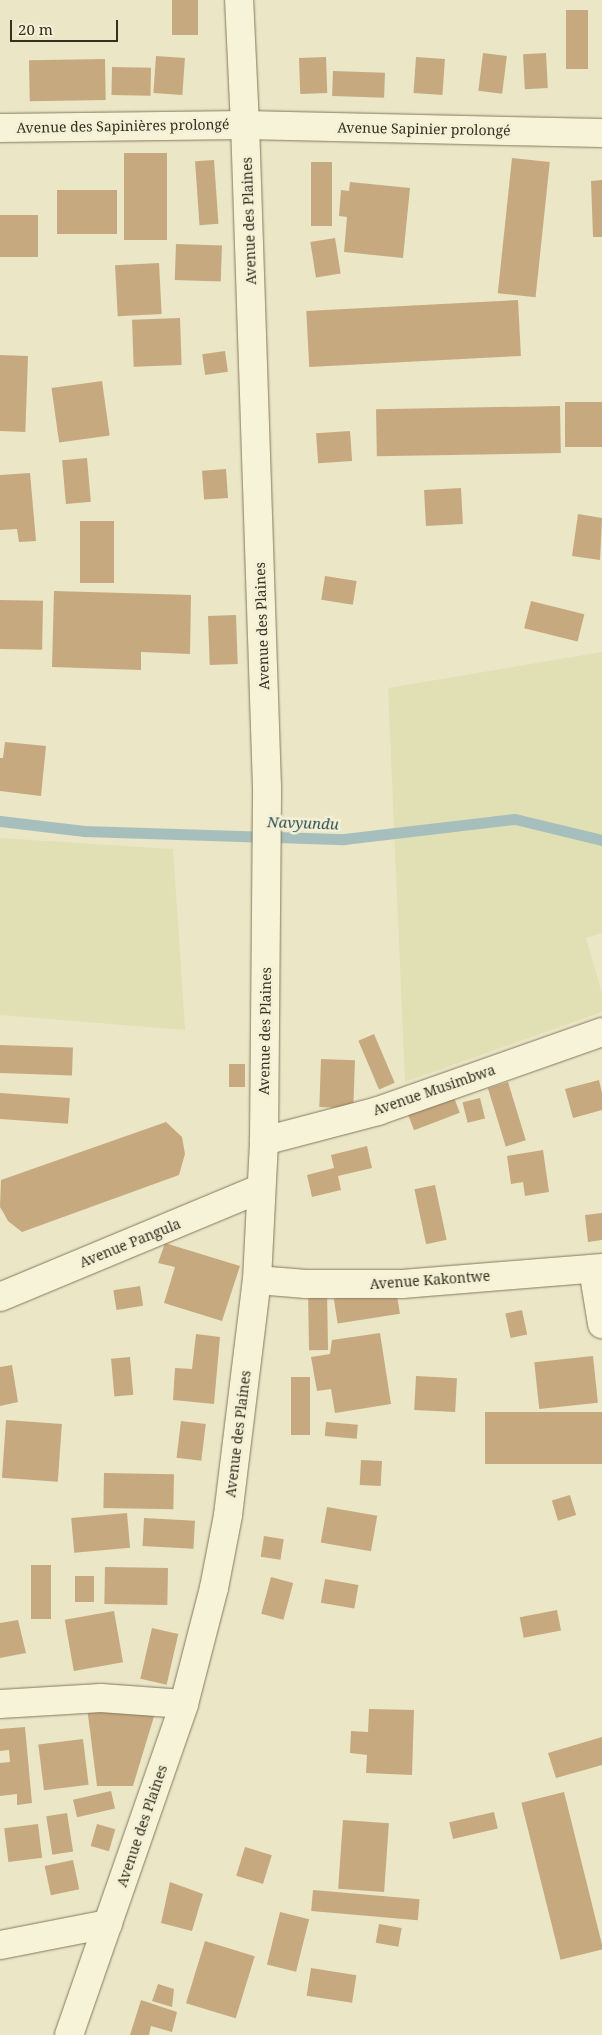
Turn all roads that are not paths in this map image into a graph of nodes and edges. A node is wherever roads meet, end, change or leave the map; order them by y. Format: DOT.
graph roads {
  1 [pos="238,0"];
  2 [pos="245,124"];
  3 [pos="0,128"];
  4 [pos="602,133"];
  5 [pos="602,1032"];
  6 [pos="264,1141"];
  7 [pos="260,1189"];
  8 [pos="598,1269"];
  9 [pos="257,1280"];
  10 [pos="0,1297"];
  11 [pos="602,1324"];
  12 [pos="0,1704"];
  13 [pos="184,1704"];
  14 [pos="108,1924"];
  15 [pos="0,1945"];
  16 [pos="69,2035"];
  1 -- 2 [label="street, Avenue des Plaines"];
  2 -- 3 [label="street, Avenue des Sapinières prolongé"];
  2 -- 4 [label="street, Avenue Sapinier prolongé"];
  2 -- 6 [label="street, Avenue des Plaines"];
  5 -- 6 [label="street, Avenue Musimbwa"];
  6 -- 7 [label="street, Avenue des Plaines"];
  7 -- 9 [label="street, Avenue des Plaines"];
  7 -- 10 [label="street, Avenue Pangula"];
  8 -- 9 [label="street, Avenue Kakontwe"];
  8 -- 11 [label="street"];
  9 -- 13 [label="street, Avenue des Plaines"];
  12 -- 13 [label="street"];
  13 -- 14 [label="street, Avenue des Plaines"];
  14 -- 15 [label="street"];
  14 -- 16 [label="street, Avenue des Plaines"];
}
